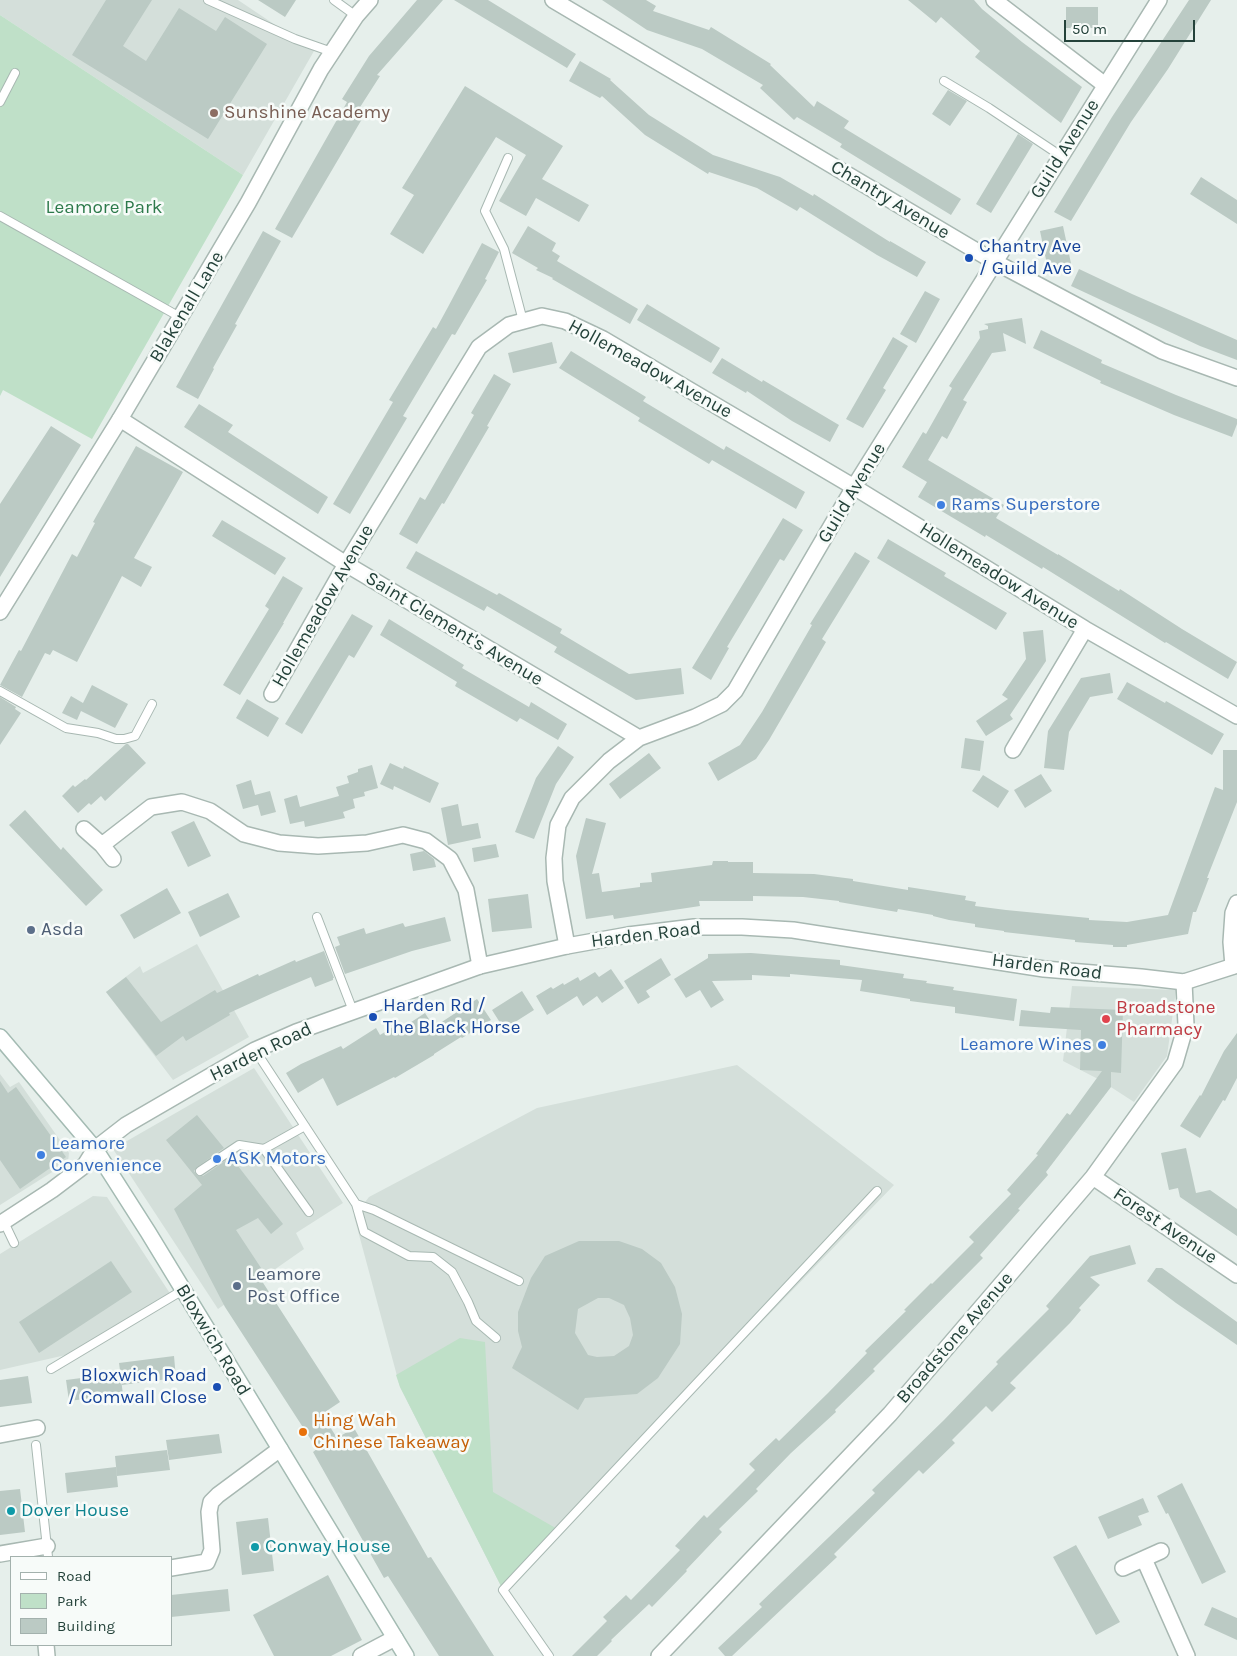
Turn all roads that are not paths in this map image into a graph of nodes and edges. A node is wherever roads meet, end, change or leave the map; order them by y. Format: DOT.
graph roads {
  1 [pos="208,0"];
  2 [pos="334,0"];
  3 [pos="370,0"];
  4 [pos="553,0"];
  5 [pos="994,0"];
  6 [pos="1159,0"];
  7 [pos="356,16"];
  8 [pos="332,52"];
  9 [pos="15,73"];
  10 [pos="944,81"];
  11 [pos="1105,85"];
  12 [pos="0,102"];
  13 [pos="1061,156"];
  14 [pos="508,158"];
  15 [pos="0,216"];
  16 [pos="995,262"];
  17 [pos="180,317"];
  18 [pos="523,321"];
  19 [pos="1237,378"];
  20 [pos="120,419"];
  21 [pos="854,487"];
  22 [pos="346,564"];
  23 [pos="0,612"];
  24 [pos="1085,629"];
  25 [pos="0,691"];
  26 [pos="272,694"];
  27 [pos="152,704"];
  28 [pos="1237,716"];
  29 [pos="639,738"];
  30 [pos="1012,750"];
  31 [pos="84,828"];
  32 [pos="102,845"];
  33 [pos="113,859"];
  34 [pos="1237,903"];
  35 [pos="317,918"];
  36 [pos="567,946"];
  37 [pos="480,966"];
  38 [pos="1235,966"];
  39 [pos="1184,982"];
  40 [pos="353,1011"];
  41 [pos="0,1038"];
  42 [pos="255,1050"];
  43 [pos="305,1126"];
  44 [pos="95,1149"];
  45 [pos="264,1149"];
  46 [pos="200,1171"];
  47 [pos="1093,1177"];
  48 [pos="877,1191"];
  49 [pos="356,1204"];
  50 [pos="309,1212"];
  51 [pos="2,1223"];
  52 [pos="14,1243"];
  53 [pos="1237,1275"];
  54 [pos="519,1281"];
  55 [pos="183,1290"];
  56 [pos="496,1338"];
  57 [pos="51,1368"];
  58 [pos="38,1428"];
  59 [pos="0,1435"];
  60 [pos="36,1444"];
  61 [pos="280,1449"];
  62 [pos="48,1551"];
  63 [pos="1161,1551"];
  64 [pos="0,1554"];
  65 [pos="1144,1559"];
  66 [pos="172,1568"];
  67 [pos="1124,1568"];
  68 [pos="395,1638"];
  69 [pos="361,1656"];
  70 [pos="406,1656"];
  71 [pos="549,1656"];
  72 [pos="659,1656"];
  73 [pos="1187,1656"];
  1 -- 8 [label="lane"];
  2 -- 7 [label="lane"];
  3 -- 7 [label="street, Blakenall Lane"];
  4 -- 16 [label="street, Chantry Avenue"];
  5 -- 11 [label="street"];
  6 -- 11 [label="street, Guild Avenue"];
  7 -- 8 [label="street, Blakenall Lane"];
  8 -- 17 [label="street, Blakenall Lane"];
  9 -- 12 [label="lane"];
  10 -- 13 [label="lane"];
  11 -- 13 [label="street, Guild Avenue"];
  13 -- 16 [label="street, Guild Avenue"];
  14 -- 18 [label="lane"];
  15 -- 17 [label="lane"];
  16 -- 19 [label="street, Chantry Avenue"];
  16 -- 21 [label="street, Guild Avenue"];
  17 -- 20 [label="street, Blakenall Lane"];
  18 -- 21 [label="street, Hollemeadow Avenue"];
  18 -- 22 [label="street, Hollemeadow Avenue"];
  20 -- 22 [label="street, Saint Clement's Avenue"];
  20 -- 23 [label="street, Blakenall Lane"];
  21 -- 24 [label="street, Hollemeadow Avenue"];
  21 -- 29 [label="street, Guild Avenue"];
  22 -- 26 [label="street, Hollemeadow Avenue"];
  22 -- 29 [label="street, Saint Clement's Avenue"];
  24 -- 28 [label="street, Hollemeadow Avenue"];
  24 -- 30 [label="street, Hollemeadow Avenue"];
  25 -- 27 [label="lane"];
  29 -- 36 [label="street, Guild Avenue"];
  31 -- 32 [label="street"];
  32 -- 33 [label="street"];
  32 -- 37 [label="street"];
  34 -- 38 [label="street"];
  35 -- 40 [label="lane"];
  36 -- 37 [label="street, Harden Road"];
  36 -- 39 [label="street, Harden Road"];
  37 -- 40 [label="street, Harden Road"];
  38 -- 39 [label="street, Harden Road"];
  39 -- 47 [label="street, Broadstone Avenue"];
  40 -- 42 [label="street, Harden Road"];
  41 -- 44 [label="street, Bloxwich Road"];
  42 -- 43 [label="lane"];
  42 -- 44 [label="street, Harden Road"];
  43 -- 45 [label="lane"];
  43 -- 49 [label="lane"];
  44 -- 51 [label="street, Harden Road"];
  44 -- 55 [label="street, Bloxwich Road"];
  45 -- 46 [label="lane"];
  45 -- 50 [label="lane"];
  47 -- 53 [label="street, Forest Avenue"];
  47 -- 72 [label="street, Broadstone Avenue"];
  48 -- 71 [label="lane"];
  49 -- 54 [label="lane"];
  49 -- 56 [label="lane"];
  51 -- 52 [label="lane"];
  55 -- 57 [label="lane"];
  55 -- 61 [label="street, Bloxwich Road"];
  58 -- 59 [label="street"];
  60 -- 62 [label="lane"];
  61 -- 66 [label="street"];
  61 -- 68 [label="street, Bloxwich Road"];
  62 -- 64 [label="street"];
  63 -- 65 [label="street"];
  65 -- 67 [label="street"];
  65 -- 73 [label="street"];
  68 -- 69 [label="street"];
  68 -- 70 [label="street, Bloxwich Road"];
}
